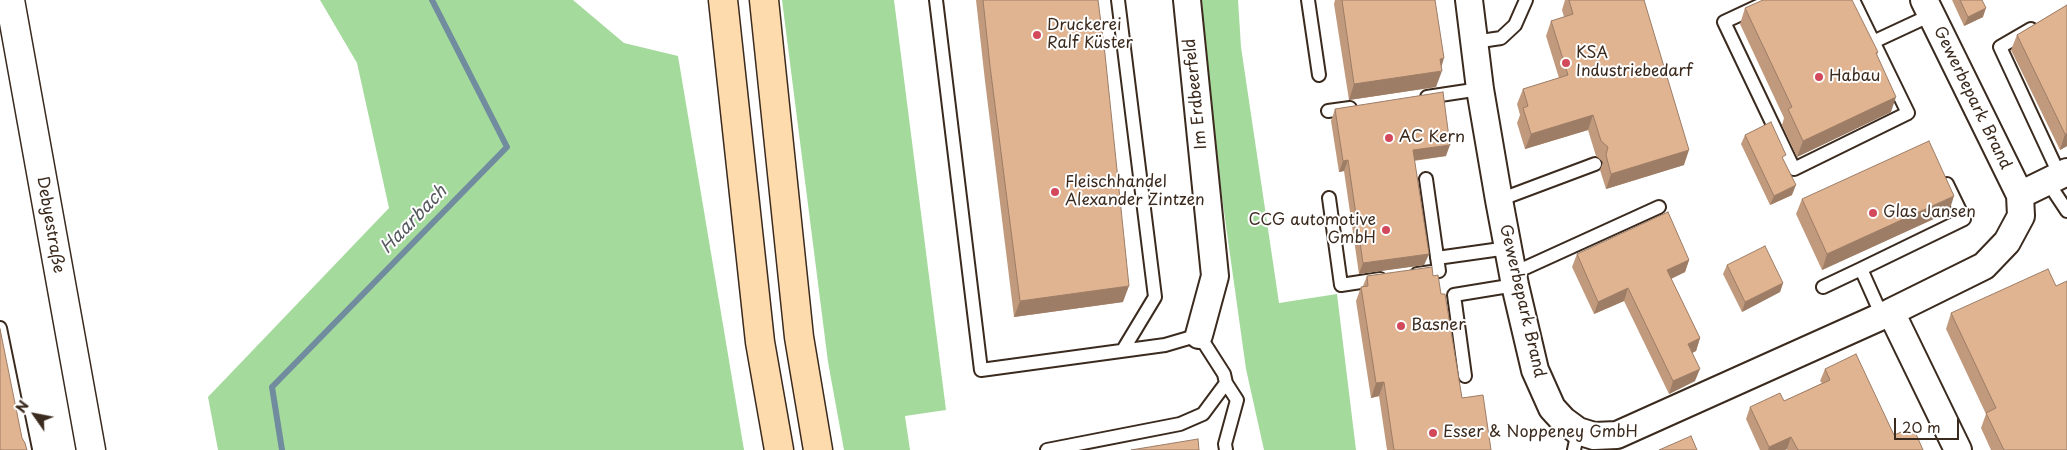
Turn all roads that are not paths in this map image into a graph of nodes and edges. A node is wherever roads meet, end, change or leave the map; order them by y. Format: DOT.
graph roads {
  1 [pos="723,0"];
  2 [pos="764,0"];
  3 [pos="936,0"];
  4 [pos="1118,0"];
  5 [pos="1187,0"];
  6 [pos="1308,0"];
  7 [pos="1468,0"];
  8 [pos="1526,0"];
  9 [pos="1770,0"];
  10 [pos="1853,0"];
  11 [pos="1928,7"];
  12 [pos="8,16"];
  13 [pos="2042,22"];
  14 [pos="1474,42"];
  15 [pos="1874,42"];
  16 [pos="1319,75"];
  17 [pos="1480,89"];
  18 [pos="1414,99"];
  19 [pos="1366,106"];
  20 [pos="1328,111"];
  21 [pos="1596,164"];
  22 [pos="1941,171"];
  23 [pos="2058,176"];
  24 [pos="1426,179"];
  25 [pos="2020,195"];
  26 [pos="1329,198"];
  27 [pos="1499,200"];
  28 [pos="1659,207"];
  29 [pos="2067,211"];
  30 [pos="1437,258"];
  31 [pos="1512,269"];
  32 [pos="1861,269"];
  33 [pos="1823,287"];
  34 [pos="1886,314"];
  35 [pos="0,328"];
  36 [pos="1199,335"];
  37 [pos="1123,350"];
  38 [pos="1465,376"];
  39 [pos="1226,383"];
  40 [pos="1576,441"];
  41 [pos="25,450"];
  42 [pos="91,450"];
  43 [pos="779,450"];
  44 [pos="818,450"];
  45 [pos="1047,450"];
  46 [pos="1226,450"];
  47 [pos="1958,450"];
  1 -- 43 [label="highway"];
  2 -- 44 [label="highway"];
  3 -- 37 [label="lane"];
  4 -- 37 [label="lane"];
  5 -- 36 [label="street, Im Erdbeerfeld"];
  6 -- 16 [label="lane"];
  7 -- 14 [label="street, Gewerbepark Brand"];
  8 -- 14 [label="lane"];
  9 -- 15 [label="lane"];
  10 -- 15 [label="lane"];
  11 -- 15 [label="lane"];
  11 -- 25 [label="street, Gewerbepark Brand"];
  12 -- 42 [label="main road, Debyestraße"];
  13 -- 23 [label="lane"];
  14 -- 17 [label="street, Gewerbepark Brand"];
  17 -- 18 [label="lane"];
  17 -- 27 [label="street, Gewerbepark Brand"];
  19 -- 20 [label="lane"];
  21 -- 27 [label="lane"];
  22 -- 32 [label="lane"];
  23 -- 25 [label="street"];
  23 -- 29 [label="lane"];
  24 -- 30 [label="lane"];
  25 -- 34 [label="street, Gewerbepark Brand"];
  26 -- 30 [label="lane"];
  27 -- 31 [label="street, Gewerbepark Brand"];
  28 -- 31 [label="lane"];
  30 -- 31 [label="lane"];
  31 -- 38 [label="lane"];
  31 -- 40 [label="street, Gewerbepark Brand"];
  32 -- 33 [label="lane"];
  32 -- 34 [label="lane"];
  34 -- 40 [label="street, Gewerbepark Brand"];
  34 -- 47 [label="street"];
  35 -- 41 [label="lane"];
  36 -- 37 [label="lane"];
  36 -- 39 [label="lane"];
  39 -- 45 [label="lane"];
  39 -- 46 [label="lane"];
}
